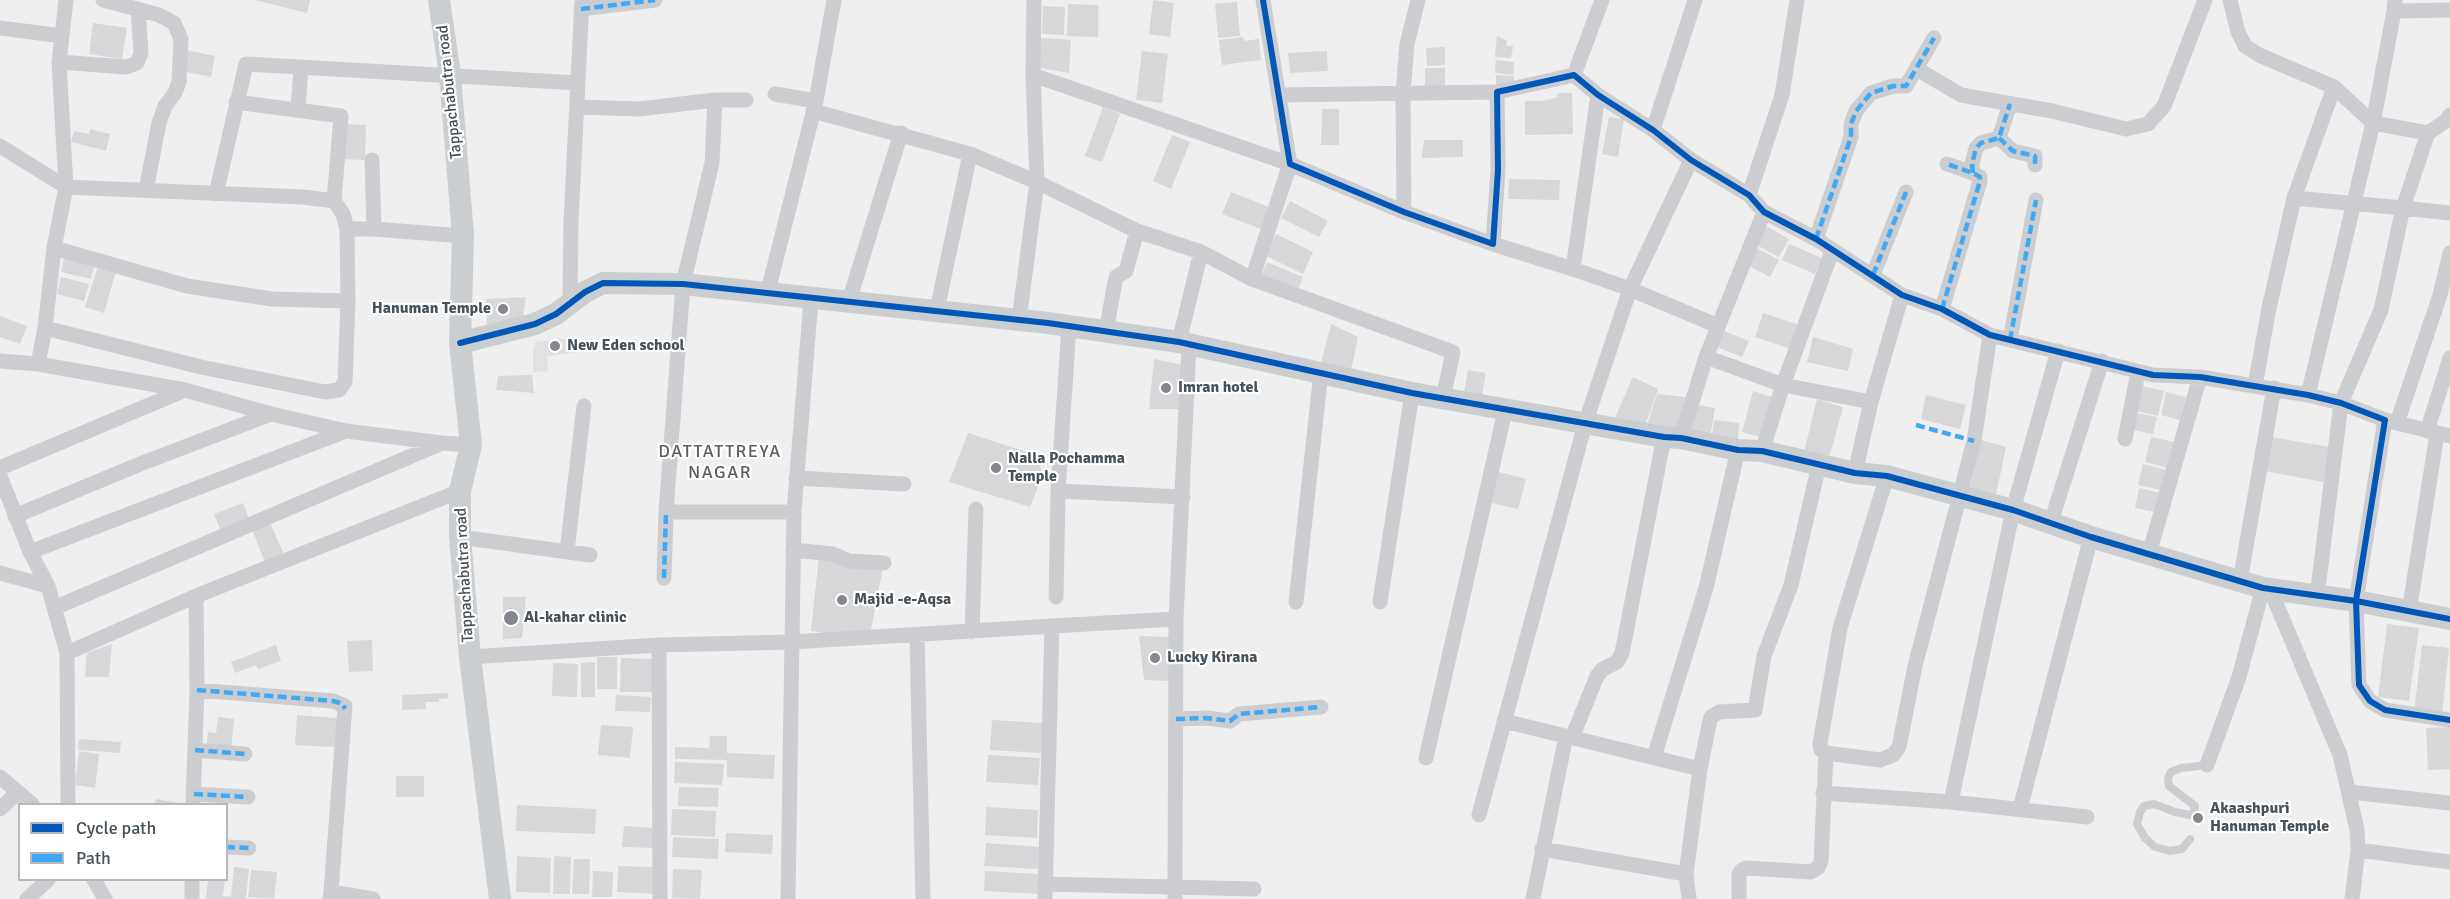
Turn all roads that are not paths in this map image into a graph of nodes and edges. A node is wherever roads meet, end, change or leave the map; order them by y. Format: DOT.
graph roads {
  1 [pos="66,0"];
  2 [pos="103,0"];
  3 [pos="439,0"];
  4 [pos="655,0"];
  5 [pos="834,0"];
  6 [pos="1034,0"];
  7 [pos="1263,0"];
  8 [pos="1418,0"];
  9 [pos="1602,0"];
  10 [pos="1695,0"];
  11 [pos="1797,0"];
  12 [pos="2205,0"];
  13 [pos="2230,0"];
  14 [pos="581,4"];
  15 [pos="2395,5"];
  16 [pos="138,9"];
  17 [pos="2450,10"];
  18 [pos="0,28"];
  19 [pos="62,36"];
  20 [pos="1934,38"];
  21 [pos="59,62"];
  22 [pos="301,68"];
  23 [pos="1917,69"];
  24 [pos="450,75"];
  25 [pos="1033,75"];
  26 [pos="1574,75"];
  27 [pos="578,83"];
  28 [pos="2334,87"];
  29 [pos="1497,92"];
  30 [pos="1403,93"];
  31 [pos="775,94"];
  32 [pos="1280,95"];
  33 [pos="1598,95"];
  34 [pos="715,100"];
  35 [pos="746,100"];
  36 [pos="236,102"];
  37 [pos="2010,104"];
  38 [pos="815,106"];
  39 [pos="577,107"];
  40 [pos="298,109"];
  41 [pos="2450,115"];
  42 [pos="2373,123"];
  43 [pos="1653,130"];
  44 [pos="901,133"];
  45 [pos="2428,133"];
  46 [pos="2000,138"];
  47 [pos="0,146"];
  48 [pos="970,154"];
  49 [pos="372,160"];
  50 [pos="1691,160"];
  51 [pos="1290,164"];
  52 [pos="1947,164"];
  53 [pos="2035,165"];
  54 [pos="1973,173"];
  55 [pos="1037,182"];
  56 [pos="66,187"];
  57 [pos="146,190"];
  58 [pos="1906,192"];
  59 [pos="216,194"];
  60 [pos="1749,195"];
  61 [pos="2294,198"];
  62 [pos="2036,200"];
  63 [pos="334,201"];
  64 [pos="2352,204"];
  65 [pos="2403,208"];
  66 [pos="1404,212"];
  67 [pos="1764,212"];
  68 [pos="2450,213"];
  69 [pos="347,229"];
  70 [pos="374,229"];
  71 [pos="1137,231"];
  72 [pos="463,236"];
  73 [pos="1816,239"];
  74 [pos="1494,244"];
  75 [pos="54,248"];
  76 [pos="1832,251"];
  77 [pos="1201,252"];
  78 [pos="2450,253"];
  79 [pos="1573,269"];
  80 [pos="1873,275"];
  81 [pos="1252,279"];
  82 [pos="683,284"];
  83 [pos="1630,289"];
  84 [pos="767,295"];
  85 [pos="1902,295"];
  86 [pos="2445,296"];
  87 [pos="811,298"];
  88 [pos="348,301"];
  89 [pos="849,301"];
  90 [pos="570,302"];
  91 [pos="1942,309"];
  92 [pos="937,310"];
  93 [pos="1019,320"];
  94 [pos="1069,326"];
  95 [pos="1718,326"];
  96 [pos="45,328"];
  97 [pos="1106,331"];
  98 [pos="1990,336"];
  99 [pos="2010,340"];
  100 [pos="460,343"];
  101 [pos="1184,343"];
  102 [pos="2058,351"];
  103 [pos="1706,357"];
  104 [pos="2450,358"];
  105 [pos="0,361"];
  106 [pos="2102,361"];
  107 [pos="38,364"];
  108 [pos="1321,372"];
  109 [pos="2138,372"];
  110 [pos="2200,377"];
  111 [pos="1783,385"];
  112 [pos="2254,386"];
  113 [pos="2274,388"];
  114 [pos="185,390"];
  115 [pos="1412,393"];
  116 [pos="2308,395"];
  117 [pos="1443,398"];
  118 [pos="1871,402"];
  119 [pos="2341,403"];
  120 [pos="584,406"];
  121 [pos="1505,411"];
  122 [pos="271,414"];
  123 [pos="2391,421"];
  124 [pos="1585,424"];
  125 [pos="346,431"];
  126 [pos="2438,434"];
  127 [pos="1672,438"];
  128 [pos="2125,439"];
  129 [pos="442,443"];
  130 [pos="471,444"];
  131 [pos="1738,450"];
  132 [pos="1762,451"];
  133 [pos="1819,465"];
  134 [pos="0,468"];
  135 [pos="1855,473"];
  136 [pos="0,476"];
  137 [pos="1887,476"];
  138 [pos="796,478"];
  139 [pos="904,484"];
  140 [pos="460,491"];
  141 [pos="1058,491"];
  142 [pos="1961,496"];
  143 [pos="1183,497"];
  144 [pos="976,509"];
  145 [pos="2013,510"];
  146 [pos="666,512"];
  147 [pos="794,512"];
  148 [pos="15,516"];
  149 [pos="2051,522"];
  150 [pos="460,537"];
  151 [pos="2091,537"];
  152 [pos="793,550"];
  153 [pos="567,551"];
  154 [pos="30,552"];
  155 [pos="2149,554"];
  156 [pos="590,555"];
  157 [pos="884,563"];
  158 [pos="0,573"];
  159 [pos="664,578"];
  160 [pos="2240,581"];
  161 [pos="48,586"];
  162 [pos="2266,589"];
  163 [pos="196,596"];
  164 [pos="1056,597"];
  165 [pos="2317,597"];
  166 [pos="2356,601"];
  167 [pos="1296,602"];
  168 [pos="1380,602"];
  169 [pos="54,608"];
  170 [pos="2409,612"];
  171 [pos="1176,619"];
  172 [pos="2450,619"];
  173 [pos="1052,626"];
  174 [pos="972,632"];
  175 [pos="917,635"];
  176 [pos="792,642"];
  177 [pos="659,645"];
  178 [pos="67,653"];
  179 [pos="470,657"];
  180 [pos="197,690"];
  181 [pos="1322,707"];
  182 [pos="1176,718"];
  183 [pos="2450,720"];
  184 [pos="1504,722"];
  185 [pos="1569,737"];
  186 [pos="195,750"];
  187 [pos="1826,753"];
  188 [pos="246,754"];
  189 [pos="1654,757"];
  190 [pos="1425,758"];
  191 [pos="2207,765"];
  192 [pos="1700,769"];
  193 [pos="0,777"];
  194 [pos="18,792"];
  195 [pos="2350,792"];
  196 [pos="1823,793"];
  197 [pos="248,797"];
  198 [pos="194,799"];
  199 [pos="1951,802"];
  200 [pos="31,803"];
  201 [pos="68,803"];
  202 [pos="2450,803"];
  203 [pos="0,809"];
  204 [pos="2020,809"];
  205 [pos="1479,815"];
  206 [pos="2087,817"];
  207 [pos="2190,839"];
  208 [pos="228,847"];
  209 [pos="249,848"];
  210 [pos="1542,849"];
  211 [pos="2358,850"];
  212 [pos="2450,862"];
  213 [pos="1686,874"];
  214 [pos="46,881"];
  215 [pos="95,881"];
  216 [pos="192,881"];
  217 [pos="1254,889"];
  218 [pos="1045,891"];
  219 [pos="1176,894"];
  220 [pos="331,896"];
  221 [pos="27,899"];
  222 [pos="105,899"];
  223 [pos="192,899"];
  224 [pos="373,899"];
  225 [pos="500,899"];
  226 [pos="660,899"];
  227 [pos="788,899"];
  228 [pos="923,899"];
  229 [pos="1533,899"];
  230 [pos="1689,899"];
  231 [pos="1739,899"];
  232 [pos="2352,899"];
  1 -- 19 [label="street"];
  2 -- 16 [label="street"];
  3 -- 24 [label="street, Tappachabutra road"];
  4 -- 14 [label="street"];
  5 -- 38 [label="street"];
  6 -- 25 [label="street"];
  7 -- 32 [label="street"];
  8 -- 30 [label="street"];
  9 -- 26 [label="street"];
  10 -- 43 [label="street"];
  11 -- 60 [label="street"];
  12 -- 37 [label="street"];
  13 -- 28 [label="street"];
  14 -- 27 [label="street"];
  15 -- 17 [label="street"];
  15 -- 42 [label="street"];
  16 -- 21 [label="street"];
  16 -- 57 [label="street"];
  18 -- 19 [label="street"];
  19 -- 21 [label="street"];
  20 -- 23 [label="street"];
  21 -- 56 [label="street"];
  22 -- 24 [label="street"];
  22 -- 36 [label="street"];
  22 -- 40 [label="street"];
  23 -- 37 [label="street"];
  23 -- 73 [label="street"];
  24 -- 27 [label="street"];
  24 -- 72 [label="street, Tappachabutra road"];
  25 -- 51 [label="street"];
  25 -- 55 [label="street"];
  26 -- 29 [label="street"];
  26 -- 33 [label="street"];
  27 -- 39 [label="street"];
  28 -- 42 [label="street"];
  28 -- 61 [label="street"];
  29 -- 30 [label="street"];
  29 -- 74 [label="street"];
  30 -- 32 [label="street"];
  30 -- 66 [label="street"];
  31 -- 38 [label="street"];
  32 -- 51 [label="street"];
  33 -- 43 [label="street"];
  33 -- 79 [label="street"];
  34 -- 35 [label="street"];
  34 -- 39 [label="street"];
  34 -- 82 [label="street"];
  36 -- 40 [label="street"];
  36 -- 59 [label="street"];
  37 -- 46 [label="street"];
  38 -- 44 [label="street"];
  38 -- 84 [label="street"];
  39 -- 90 [label="street"];
  40 -- 63 [label="street"];
  41 -- 45 [label="street"];
  42 -- 45 [label="street"];
  42 -- 64 [label="street"];
  43 -- 50 [label="street"];
  44 -- 48 [label="street"];
  44 -- 89 [label="street"];
  45 -- 65 [label="street"];
  46 -- 53 [label="street"];
  46 -- 54 [label="street"];
  47 -- 56 [label="street"];
  48 -- 55 [label="street"];
  48 -- 92 [label="street"];
  49 -- 70 [label="street"];
  50 -- 60 [label="street"];
  50 -- 83 [label="street"];
  51 -- 66 [label="street"];
  51 -- 81 [label="street"];
  52 -- 54 [label="street"];
  54 -- 91 [label="street"];
  55 -- 71 [label="street"];
  55 -- 93 [label="street"];
  56 -- 57 [label="street"];
  56 -- 75 [label="street"];
  57 -- 59 [label="street"];
  58 -- 80 [label="street"];
  59 -- 63 [label="street"];
  60 -- 67 [label="street"];
  61 -- 64 [label="street"];
  61 -- 112 [label="street"];
  62 -- 99 [label="street"];
  63 -- 69 [label="street"];
  64 -- 65 [label="street"];
  64 -- 116 [label="street"];
  65 -- 68 [label="street"];
  65 -- 119 [label="street"];
  66 -- 74 [label="street"];
  67 -- 73 [label="street"];
  67 -- 95 [label="street"];
  69 -- 70 [label="street"];
  69 -- 88 [label="street"];
  70 -- 72 [label="street"];
  71 -- 77 [label="street"];
  71 -- 97 [label="street"];
  72 -- 100 [label="street, Tappachabutra road"];
  73 -- 76 [label="street"];
  74 -- 79 [label="street"];
  75 -- 88 [label="street"];
  75 -- 96 [label="street"];
  76 -- 80 [label="street"];
  76 -- 111 [label="street"];
  77 -- 81 [label="street"];
  77 -- 101 [label="street"];
  78 -- 86 [label="street"];
  79 -- 83 [label="street"];
  80 -- 85 [label="street"];
  81 -- 117 [label="street"];
  82 -- 84 [label="street"];
  82 -- 90 [label="street"];
  82 -- 146 [label="street"];
  83 -- 95 [label="street"];
  83 -- 124 [label="street"];
  84 -- 87 [label="street"];
  85 -- 91 [label="street"];
  85 -- 118 [label="street"];
  86 -- 123 [label="street"];
  87 -- 89 [label="street"];
  87 -- 138 [label="street"];
  88 -- 96 [label="street"];
  89 -- 92 [label="street"];
  90 -- 100 [label="street"];
  91 -- 98 [label="street"];
  92 -- 93 [label="street"];
  93 -- 94 [label="street"];
  94 -- 97 [label="street"];
  94 -- 141 [label="street"];
  95 -- 103 [label="street"];
  96 -- 107 [label="street"];
  97 -- 101 [label="street"];
  98 -- 99 [label="street"];
  98 -- 142 [label="street"];
  99 -- 102 [label="street"];
  100 -- 130 [label="street, Tappachabutra road"];
  101 -- 108 [label="street"];
  101 -- 143 [label="street"];
  102 -- 106 [label="street"];
  102 -- 145 [label="street"];
  103 -- 111 [label="street"];
  103 -- 127 [label="street"];
  104 -- 126 [label="street"];
  105 -- 107 [label="street"];
  106 -- 109 [label="street"];
  106 -- 149 [label="street"];
  107 -- 114 [label="street"];
  108 -- 115 [label="street"];
  108 -- 167 [label="street"];
  109 -- 110 [label="street"];
  109 -- 128 [label="street"];
  110 -- 112 [label="street"];
  110 -- 155 [label="street"];
  111 -- 118 [label="street"];
  111 -- 132 [label="street"];
  112 -- 113 [label="street"];
  113 -- 116 [label="street"];
  113 -- 160 [label="street"];
  114 -- 122 [label="street"];
  114 -- 134 [label="street"];
  115 -- 117 [label="street"];
  115 -- 168 [label="street"];
  116 -- 119 [label="street"];
  117 -- 121 [label="street"];
  118 -- 135 [label="street"];
  119 -- 123 [label="street"];
  119 -- 165 [label="street"];
  120 -- 153 [label="street"];
  121 -- 124 [label="street"];
  121 -- 190 [label="street"];
  122 -- 125 [label="street"];
  122 -- 148 [label="street"];
  123 -- 126 [label="street"];
  123 -- 166 [label="street"];
  124 -- 127 [label="street"];
  124 -- 184 [label="street"];
  125 -- 129 [label="street"];
  125 -- 154 [label="street"];
  126 -- 170 [label="street"];
  127 -- 131 [label="street"];
  127 -- 185 [label="street"];
  129 -- 130 [label="street"];
  129 -- 169 [label="street"];
  130 -- 140 [label="street, Tappachabutra road"];
  131 -- 132 [label="street"];
  131 -- 189 [label="street"];
  132 -- 133 [label="street"];
  133 -- 135 [label="street"];
  133 -- 192 [label="street"];
  135 -- 137 [label="street"];
  136 -- 148 [label="street"];
  137 -- 142 [label="street"];
  137 -- 187 [label="street"];
  138 -- 139 [label="street"];
  138 -- 147 [label="street"];
  140 -- 150 [label="street, Tappachabutra road"];
  140 -- 163 [label="street"];
  141 -- 143 [label="street"];
  141 -- 164 [label="street"];
  142 -- 145 [label="street"];
  142 -- 187 [label="street"];
  143 -- 171 [label="street"];
  144 -- 174 [label="street"];
  145 -- 149 [label="street"];
  145 -- 199 [label="street"];
  146 -- 147 [label="street"];
  146 -- 159 [label="street"];
  147 -- 152 [label="street"];
  148 -- 154 [label="street"];
  149 -- 151 [label="street"];
  150 -- 153 [label="street"];
  150 -- 179 [label="street, Tappachabutra road"];
  151 -- 155 [label="street"];
  151 -- 204 [label="street"];
  152 -- 157 [label="street"];
  152 -- 176 [label="street"];
  153 -- 156 [label="street"];
  154 -- 161 [label="street"];
  155 -- 160 [label="street"];
  158 -- 161 [label="street"];
  160 -- 162 [label="street"];
  161 -- 169 [label="street"];
  162 -- 165 [label="street"];
  162 -- 191 [label="street"];
  162 -- 195 [label="street"];
  163 -- 178 [label="street"];
  163 -- 180 [label="street"];
  165 -- 166 [label="street"];
  166 -- 170 [label="street"];
  166 -- 183 [label="street"];
  169 -- 178 [label="street"];
  170 -- 172 [label="street"];
  171 -- 173 [label="street"];
  171 -- 182 [label="street"];
  173 -- 174 [label="street"];
  173 -- 218 [label="street"];
  174 -- 175 [label="street"];
  175 -- 176 [label="street"];
  175 -- 228 [label="street"];
  176 -- 177 [label="street"];
  176 -- 227 [label="street"];
  177 -- 179 [label="street"];
  177 -- 226 [label="street"];
  178 -- 201 [label="street"];
  179 -- 225 [label="street, Tappachabutra road"];
  180 -- 186 [label="street"];
  180 -- 220 [label="street"];
  181 -- 182 [label="street"];
  182 -- 219 [label="street"];
  184 -- 185 [label="street"];
  184 -- 205 [label="street"];
  185 -- 189 [label="street"];
  185 -- 210 [label="street"];
  186 -- 188 [label="street"];
  186 -- 198 [label="street"];
  187 -- 196 [label="street"];
  189 -- 192 [label="street"];
  191 -- 207 [label="lane"];
  192 -- 213 [label="street"];
  193 -- 194 [label="street"];
  194 -- 200 [label="street"];
  194 -- 203 [label="street"];
  195 -- 202 [label="street"];
  195 -- 211 [label="street"];
  196 -- 199 [label="street"];
  196 -- 231 [label="street"];
  197 -- 198 [label="street"];
  199 -- 204 [label="street"];
  204 -- 206 [label="street"];
  208 -- 209 [label="street"];
  210 -- 213 [label="street"];
  210 -- 229 [label="street"];
  211 -- 212 [label="street"];
  211 -- 232 [label="street"];
  213 -- 230 [label="street"];
  214 -- 221 [label="street"];
  215 -- 222 [label="street"];
  216 -- 223 [label="street"];
  217 -- 219 [label="street"];
  218 -- 219 [label="street"];
  220 -- 224 [label="street"];
}
